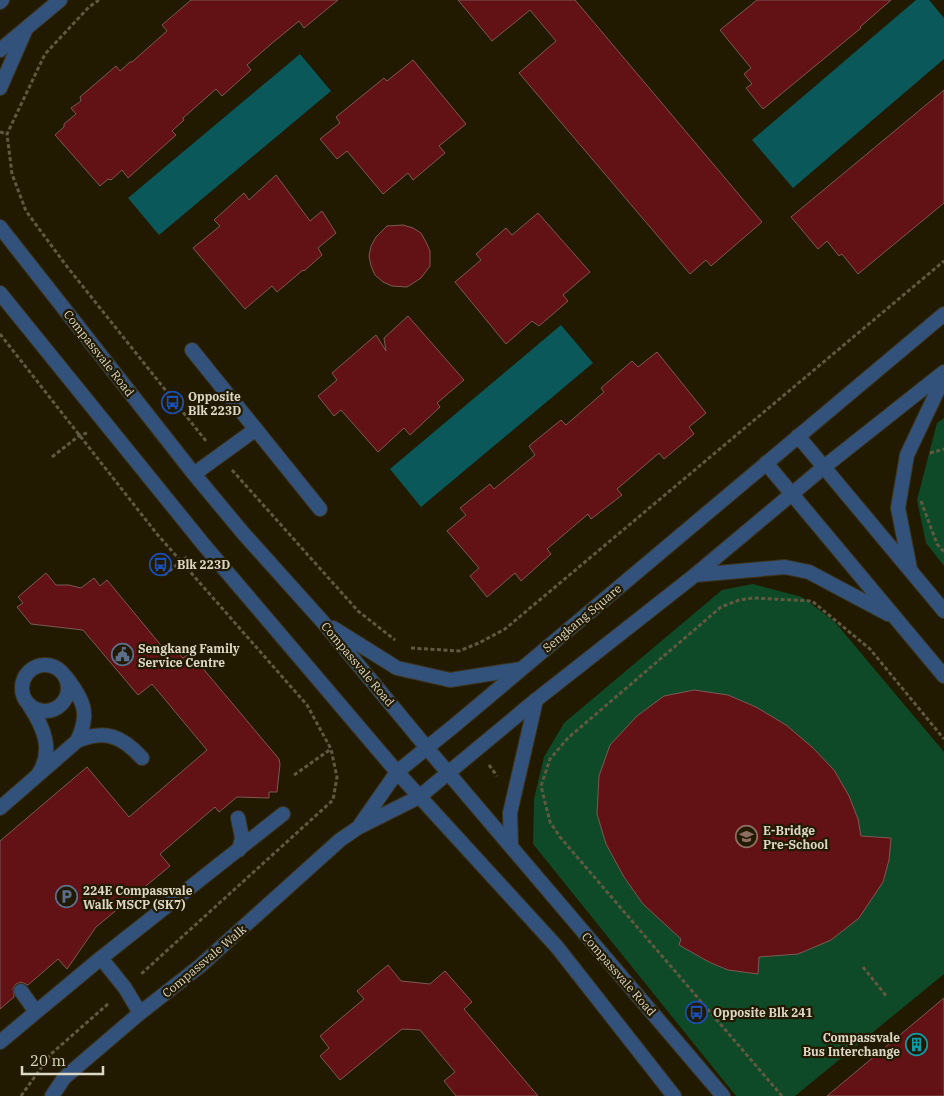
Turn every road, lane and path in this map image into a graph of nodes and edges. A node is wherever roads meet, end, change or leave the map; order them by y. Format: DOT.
graph roads {
  1 [pos="60,0"];
  2 [pos="99,0"];
  3 [pos="26,28"];
  4 [pos="0,50"];
  5 [pos="0,88"];
  6 [pos="0,132"];
  7 [pos="8,134"];
  8 [pos="1,225"];
  9 [pos="944,261"];
  10 [pos="0,293"];
  11 [pos="944,314"];
  12 [pos="0,334"];
  13 [pos="192,350"];
  14 [pos="944,372"];
  15 [pos="944,377"];
  16 [pos="106,424"];
  17 [pos="256,429"];
  18 [pos="80,435"];
  19 [pos="798,436"];
  20 [pos="218,456"];
  21 [pos="52,457"];
  22 [pos="766,463"];
  23 [pos="824,467"];
  24 [pos="194,474"];
  25 [pos="792,494"];
  26 [pos="920,498"];
  27 [pos="320,509"];
  28 [pos="204,545"];
  29 [pos="944,552"];
  30 [pos="181,561"];
  31 [pos="911,572"];
  32 [pos="164,575"];
  33 [pos="695,576"];
  34 [pos="944,611"];
  35 [pos="893,616"];
  36 [pos="322,621"];
  37 [pos="397,642"];
  38 [pos="405,648"];
  39 [pos="521,669"];
  40 [pos="63,673"];
  41 [pos="944,676"];
  42 [pos="536,700"];
  43 [pos="29,705"];
  44 [pos="944,739"];
  45 [pos="77,741"];
  46 [pos="427,748"];
  47 [pos="331,749"];
  48 [pos="142,758"];
  49 [pos="397,772"];
  50 [pos="448,772"];
  51 [pos="294,774"];
  52 [pos="36,778"];
  53 [pos="419,797"];
  54 [pos="0,808"];
  55 [pos="283,814"];
  56 [pos="238,818"];
  57 [pos="359,827"];
  58 [pos="511,846"];
  59 [pos="239,850"];
  60 [pos="102,958"];
  61 [pos="863,967"];
  62 [pos="125,988"];
  63 [pos="21,991"];
  64 [pos="887,997"];
  65 [pos="36,1012"];
  66 [pos="140,1013"];
  67 [pos="0,1042"];
  68 [pos="21,1096"];
  69 [pos="52,1096"];
  70 [pos="674,1096"];
  71 [pos="723,1096"];
  72 [pos="782,1096"];
  1 -- 3 [label="street"];
  2 -- 7 [label="path"];
  3 -- 4 [label="street"];
  3 -- 5 [label="street"];
  6 -- 7 [label="path"];
  7 -- 20 [label="path"];
  8 -- 24 [label="street, Compassvale Road"];
  9 -- 38 [label="path"];
  10 -- 16 [label="street"];
  11 -- 19 [label="street, Sengkang Square"];
  12 -- 18 [label="path"];
  13 -- 17 [label="street"];
  14 -- 23 [label="street"];
  15 -- 31 [label="street"];
  16 -- 18 [label="path"];
  16 -- 28 [label="street"];
  17 -- 20 [label="street"];
  17 -- 27 [label="street"];
  18 -- 21 [label="path"];
  18 -- 30 [label="path"];
  19 -- 22 [label="street, Sengkang Square"];
  19 -- 23 [label="street"];
  20 -- 24 [label="street"];
  20 -- 37 [label="path"];
  22 -- 25 [label="street"];
  22 -- 39 [label="street, Sengkang Square"];
  23 -- 25 [label="street"];
  23 -- 31 [label="street"];
  24 -- 36 [label="street, Compassvale Road"];
  25 -- 33 [label="street"];
  25 -- 35 [label="street"];
  26 -- 29 [label="path"];
  28 -- 30 [label="path"];
  28 -- 49 [label="street"];
  30 -- 32 [label="path"];
  30 -- 47 [label="path"];
  31 -- 34 [label="street"];
  33 -- 35 [label="street"];
  33 -- 42 [label="street"];
  35 -- 41 [label="street"];
  36 -- 39 [label="street"];
  36 -- 46 [label="street, Compassvale Road"];
  39 -- 46 [label="street, Sengkang Square"];
  40 -- 43 [label="street"];
  40 -- 43 [label="street"];
  40 -- 45 [label="street"];
  42 -- 50 [label="street"];
  42 -- 58 [label="street"];
  43 -- 52 [label="street"];
  44 -- 72 [label="path"];
  45 -- 48 [label="street"];
  45 -- 52 [label="street"];
  46 -- 49 [label="street, Sengkang Square"];
  46 -- 50 [label="street, Compassvale Road"];
  47 -- 51 [label="path"];
  47 -- 62 [label="path"];
  49 -- 53 [label="street"];
  49 -- 57 [label="street, Compassvale Walk"];
  50 -- 53 [label="street"];
  50 -- 58 [label="street, Compassvale Road"];
  52 -- 54 [label="street"];
  53 -- 57 [label="street, Compassvale Walk"];
  53 -- 70 [label="street"];
  55 -- 59 [label="street"];
  56 -- 59 [label="street"];
  57 -- 66 [label="street, Compassvale Walk"];
  58 -- 71 [label="street, Compassvale Road"];
  59 -- 60 [label="street"];
  60 -- 62 [label="street"];
  60 -- 65 [label="street"];
  61 -- 64 [label="path"];
  62 -- 66 [label="street"];
  62 -- 68 [label="path"];
  63 -- 65 [label="street"];
  65 -- 67 [label="street"];
  66 -- 69 [label="street, Compassvale Walk"];
}
